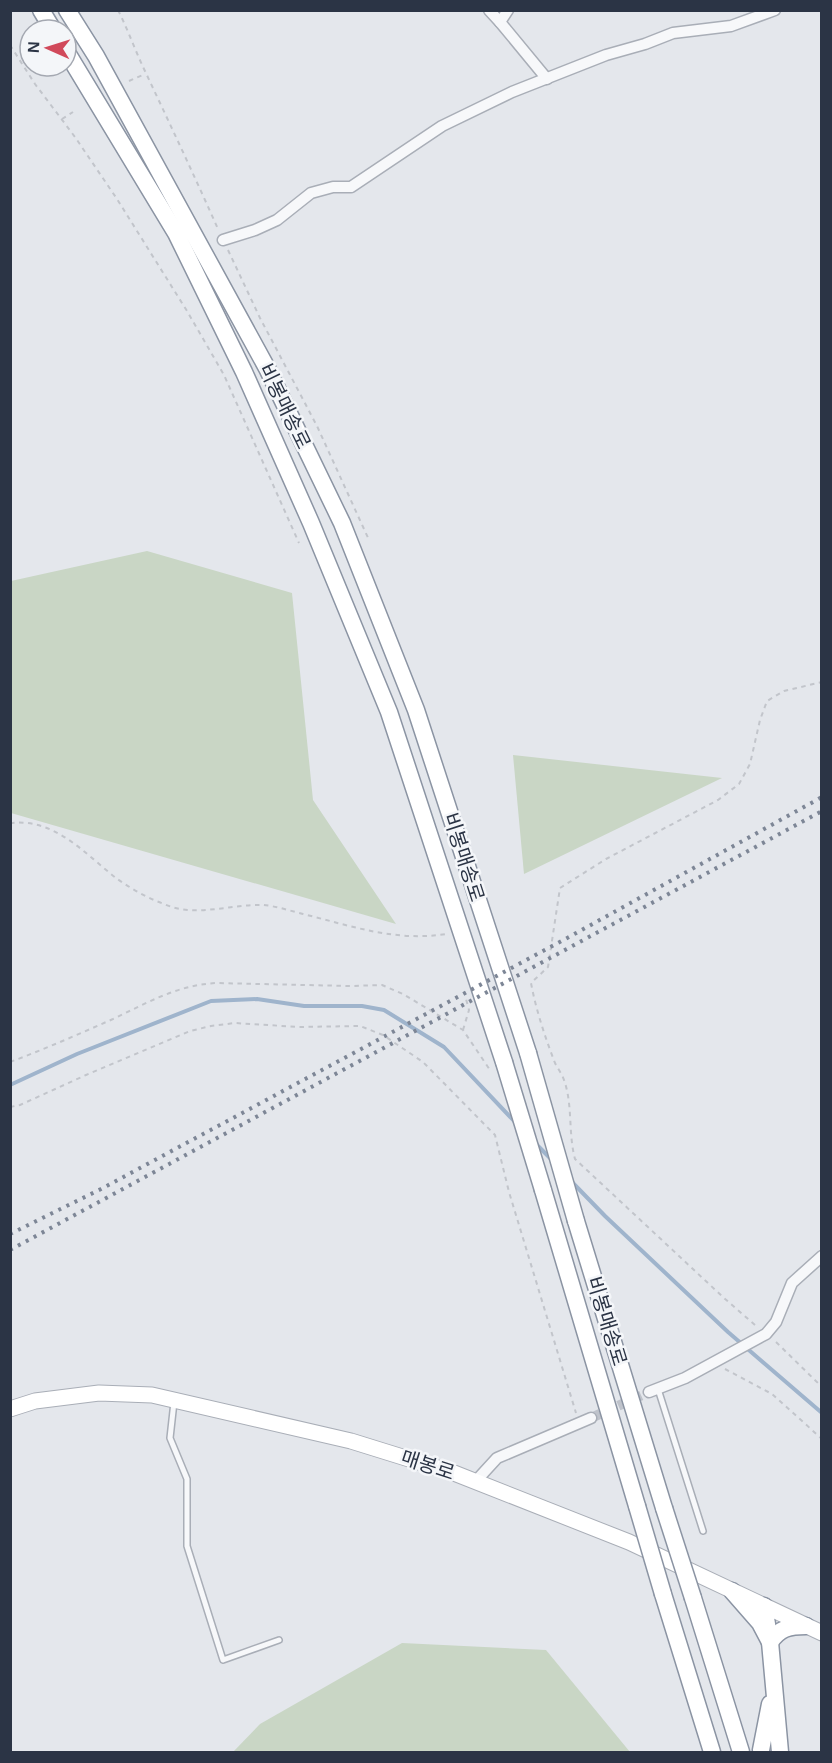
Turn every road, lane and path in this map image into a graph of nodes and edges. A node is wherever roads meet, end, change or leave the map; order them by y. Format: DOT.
graph roads {
  1 [pos="67,10"];
  2 [pos="118,10"];
  3 [pos="489,10"];
  4 [pos="508,10"];
  5 [pos="775,10"];
  6 [pos="500,22"];
  7 [pos="10,45"];
  8 [pos="78,71"];
  9 [pos="146,73"];
  10 [pos="547,79"];
  11 [pos="129,81"];
  12 [pos="73,112"];
  13 [pos="62,119"];
  14 [pos="223,240"];
  15 [pos="369,540"];
  16 [pos="300,543"];
  17 [pos="822,682"];
  18 [pos="10,823"];
  19 [pos="450,942"];
  20 [pos="464,989"];
  21 [pos="463,1030"];
  22 [pos="10,1062"];
  23 [pos="498,1067"];
  24 [pos="10,1107"];
  25 [pos="822,1256"];
  26 [pos="763,1336"];
  27 [pos="714,1363"];
  28 [pos="822,1387"];
  29 [pos="653,1390"];
  30 [pos="175,1400"];
  31 [pos="10,1409"];
  32 [pos="591,1418"];
  33 [pos="579,1422"];
  34 [pos="822,1439"];
  35 [pos="475,1482"];
  36 [pos="703,1532"];
  37 [pos="732,1591"];
  38 [pos="764,1606"];
  39 [pos="806,1626"];
  40 [pos="822,1633"];
  41 [pos="279,1640"];
  42 [pos="770,1642"];
  43 [pos="774,1686"];
  44 [pos="761,1750"];
  45 [pos="712,1752"];
  46 [pos="741,1752"];
  47 [pos="780,1752"];
  1 -- 46 [label="highway, 비봉매송로, bridge"];
  2 -- 9 [label="path"];
  3 -- 6 [label="street"];
  4 -- 6 [label="street"];
  5 -- 10 [label="street"];
  6 -- 10 [label="street"];
  7 -- 13 [label="path"];
  8 -- 23 [label="highway, 비봉매송로"];
  9 -- 11 [label="path"];
  9 -- 14 [label="path"];
  10 -- 14 [label="street"];
  12 -- 13 [label="path"];
  13 -- 16 [label="path"];
  14 -- 15 [label="path"];
  17 -- 26 [label="path"];
  18 -- 19 [label="path"];
  20 -- 21 [label="path"];
  21 -- 22 [label="path"];
  21 -- 23 [label="path"];
  23 -- 45 [label="highway, 비봉매송로, bridge"];
  24 -- 33 [label="path"];
  25 -- 26 [label="street"];
  26 -- 27 [label="street"];
  26 -- 28 [label="path"];
  27 -- 29 [label="street"];
  27 -- 34 [label="path"];
  29 -- 36 [label="lane"];
  30 -- 31 [label="main road, 매봉로"];
  30 -- 35 [label="main road, 매봉로"];
  30 -- 41 [label="lane"];
  32 -- 33 [label="street"];
  33 -- 35 [label="street"];
  35 -- 37 [label="main road, 매봉로"];
  37 -- 38 [label="main road, 매봉로"];
  37 -- 42 [label="highway"];
  38 -- 39 [label="main road, 매봉로"];
  38 -- 42 [label="highway"];
  39 -- 40 [label="main road, 매봉로"];
  39 -- 42 [label="highway"];
  42 -- 43 [label="highway"];
  43 -- 44 [label="highway"];
  43 -- 47 [label="highway"];
}
